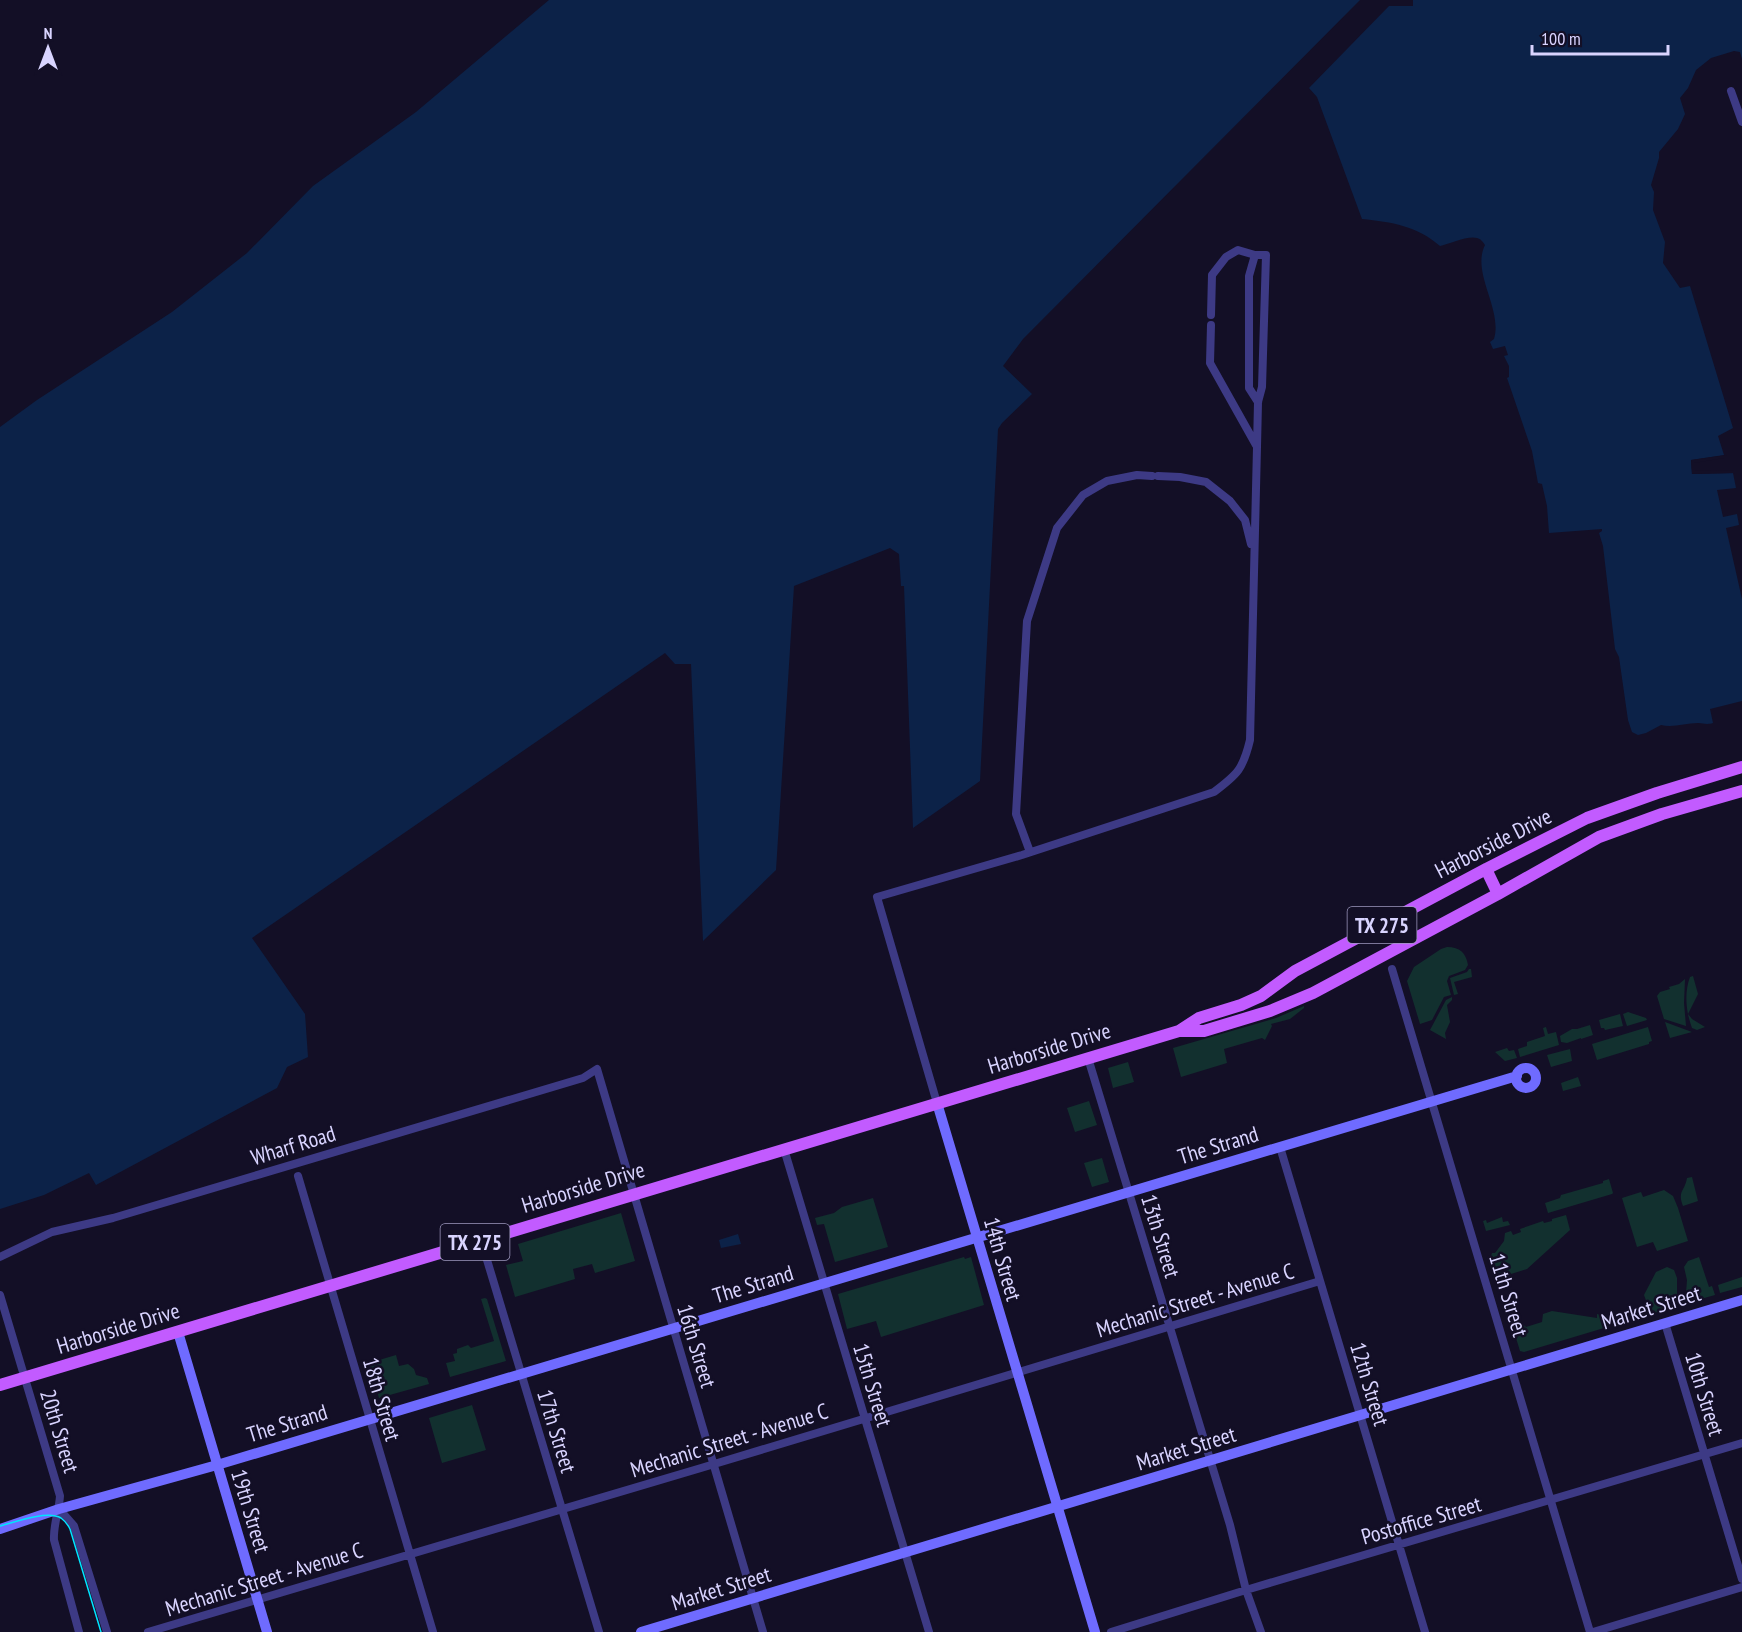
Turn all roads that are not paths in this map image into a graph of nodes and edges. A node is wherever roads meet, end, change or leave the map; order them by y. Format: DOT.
graph roads {
  1 [pos="1731,91"];
  2 [pos="1742,122"];
  3 [pos="1255,255"];
  4 [pos="1211,315"];
  5 [pos="1211,325"];
  6 [pos="1258,402"];
  7 [pos="1257,447"];
  8 [pos="1254,556"];
  9 [pos="1742,767"];
  10 [pos="1720,774"];
  11 [pos="1742,791"];
  12 [pos="1729,795"];
  13 [pos="1587,818"];
  14 [pos="1599,837"];
  15 [pos="1030,852"];
  16 [pos="1486,869"];
  17 [pos="1498,894"];
  18 [pos="1392,969"];
  19 [pos="1179,1031"];
  20 [pos="1088,1058"];
  21 [pos="597,1069"];
  22 [pos="1516,1076"];
  23 [pos="1432,1102"];
  24 [pos="937,1103"];
  25 [pos="1280,1147"];
  26 [pos="784,1149"];
  27 [pos="298,1176"];
  28 [pos="1129,1192"];
  29 [pos="634,1194"];
  30 [pos="976,1238"];
  31 [pos="481,1240"];
  32 [pos="0,1257"];
  33 [pos="1320,1281"];
  34 [pos="824,1283"];
  35 [pos="330,1285"];
  36 [pos="0,1295"];
  37 [pos="1742,1300"];
  38 [pos="1665,1323"];
  39 [pos="1170,1326"];
  40 [pos="673,1329"];
  41 [pos="178,1332"];
  42 [pos="1512,1368"];
  43 [pos="1016,1372"];
  44 [pos="521,1374"];
  45 [pos="24,1377"];
  46 [pos="0,1385"];
  47 [pos="1360,1416"];
  48 [pos="864,1418"];
  49 [pos="369,1419"];
  50 [pos="1742,1443"];
  51 [pos="1704,1454"];
  52 [pos="1211,1461"];
  53 [pos="713,1464"];
  54 [pos="217,1465"];
  55 [pos="1551,1501"];
  56 [pos="1057,1507"];
  57 [pos="59,1509"];
  58 [pos="562,1509"];
  59 [pos="0,1529"];
  60 [pos="1400,1545"];
  61 [pos="905,1553"];
  62 [pos="410,1554"];
  63 [pos="1742,1579"];
  64 [pos="1742,1587"];
  65 [pos="1246,1590"];
  66 [pos="753,1599"];
  67 [pos="257,1600"];
  68 [pos="79,1632"];
  69 [pos="107,1632"];
  70 [pos="148,1632"];
  71 [pos="267,1632"];
  72 [pos="433,1632"];
  73 [pos="599,1632"];
  74 [pos="641,1632"];
  75 [pos="763,1632"];
  76 [pos="929,1632"];
  77 [pos="1095,1632"];
  78 [pos="1111,1632"];
  79 [pos="1261,1632"];
  80 [pos="1425,1632"];
  81 [pos="1591,1632"];
  1 -- 2 [label="street"];
  3 -- 4 [label="street"];
  3 -- 6 [label="street"];
  3 -- 6 [label="street"];
  5 -- 7 [label="street"];
  6 -- 7 [label="street"];
  7 -- 8 [label="street"];
  8 -- 15 [label="street"];
  8 -- 15 [label="street"];
  9 -- 10 [label="main road, Harborside Drive / TX 275"];
  10 -- 12 [label="main road"];
  10 -- 13 [label="main road, Harborside Drive / TX 275"];
  11 -- 12 [label="main road, Harborside Drive / TX 275"];
  12 -- 14 [label="main road, Harborside Drive / TX 275"];
  13 -- 14 [label="main road"];
  13 -- 16 [label="main road, Harborside Drive / TX 275"];
  14 -- 17 [label="main road, Harborside Drive / TX 275"];
  15 -- 24 [label="street, 14th Street"];
  16 -- 17 [label="main road"];
  16 -- 19 [label="main road, Harborside Drive / TX 275"];
  17 -- 19 [label="main road, Harborside Drive / TX 275"];
  18 -- 23 [label="street, 11th Street"];
  19 -- 20 [label="main road, Harborside Drive / TX 275"];
  20 -- 24 [label="main road, Harborside Drive / TX 275"];
  20 -- 28 [label="street, 13th Street"];
  21 -- 29 [label="street, 16th Street"];
  21 -- 32 [label="street, Wharf Road"];
  22 -- 23 [label="street, The Strand"];
  23 -- 25 [label="street, The Strand"];
  23 -- 42 [label="street, 11th Street"];
  24 -- 26 [label="main road, Harborside Drive / TX 275"];
  24 -- 30 [label="street, 14th Street"];
  25 -- 28 [label="street, The Strand"];
  25 -- 33 [label="street, 12th Street"];
  26 -- 29 [label="main road, Harborside Drive / TX 275"];
  26 -- 34 [label="street, 15th Street"];
  27 -- 35 [label="street, 18th Street"];
  28 -- 30 [label="street, The Strand"];
  28 -- 39 [label="street, 13th Street"];
  29 -- 31 [label="main road, Harborside Drive / TX 275"];
  29 -- 40 [label="street, 16th Street"];
  30 -- 34 [label="street, The Strand"];
  30 -- 43 [label="street, 14th Street"];
  31 -- 35 [label="main road, Harborside Drive / TX 275"];
  31 -- 44 [label="street, 17th Street"];
  33 -- 39 [label="street, Mechanic Street - Avenue C"];
  33 -- 47 [label="street, 12th Street"];
  34 -- 40 [label="street, The Strand"];
  34 -- 48 [label="street, 15th Street"];
  35 -- 41 [label="main road, Harborside Drive / TX 275"];
  35 -- 49 [label="street, 18th Street"];
  36 -- 45 [label="street, 20th Street"];
  37 -- 38 [label="street, Market Street"];
  38 -- 42 [label="street, Market Street"];
  38 -- 51 [label="street, 10th Street"];
  39 -- 43 [label="street, Mechanic Street - Avenue C"];
  39 -- 52 [label="street, 13th Street"];
  40 -- 44 [label="street, The Strand"];
  40 -- 53 [label="street, 16th Street"];
  41 -- 45 [label="main road, Harborside Drive / TX 275"];
  41 -- 54 [label="street, 19th Street"];
  42 -- 47 [label="street, Market Street"];
  42 -- 55 [label="street, 11th Street"];
  43 -- 48 [label="street, Mechanic Street - Avenue C"];
  43 -- 56 [label="street, 14th Street"];
  44 -- 49 [label="street, The Strand"];
  44 -- 58 [label="street, 17th Street"];
  45 -- 46 [label="main road, Harborside Drive / TX 275"];
  45 -- 57 [label="street, 20th Street"];
  47 -- 52 [label="street, Market Street"];
  47 -- 60 [label="street, 12th Street"];
  48 -- 53 [label="street, Mechanic Street - Avenue C"];
  48 -- 61 [label="street, 15th Street"];
  49 -- 54 [label="street, The Strand"];
  49 -- 62 [label="street, 18th Street"];
  50 -- 51 [label="street, Postoffice Street"];
  51 -- 55 [label="street, Postoffice Street"];
  51 -- 63 [label="street, 10th Street"];
  52 -- 56 [label="street, Market Street"];
  52 -- 65 [label="street, 13th Street"];
  53 -- 58 [label="street, Mechanic Street - Avenue C"];
  53 -- 66 [label="street, 16th Street"];
  54 -- 57 [label="street, The Strand"];
  54 -- 67 [label="street, 19th Street"];
  55 -- 60 [label="street, Postoffice Street"];
  55 -- 81 [label="street, 11th Street"];
  56 -- 61 [label="street, Market Street"];
  56 -- 77 [label="street, 14th Street"];
  57 -- 59 [label="street, The Strand"];
  57 -- 68 [label="street, 20th Street"];
  57 -- 69 [label="street, 20th Street"];
  58 -- 62 [label="street, Mechanic Street - Avenue C"];
  58 -- 73 [label="street, 17th Street"];
  60 -- 65 [label="street, Postoffice Street"];
  60 -- 80 [label="street, 12th Street"];
  61 -- 66 [label="street, Market Street"];
  61 -- 76 [label="street, 15th Street"];
  62 -- 67 [label="street, Mechanic Street - Avenue C"];
  62 -- 72 [label="street, 18th Street"];
  64 -- 81 [label="street"];
  65 -- 78 [label="street, Postoffice Street"];
  65 -- 79 [label="street, 13th Street"];
  66 -- 74 [label="street, Market Street"];
  66 -- 75 [label="street, 16th Street"];
  67 -- 70 [label="street, Mechanic Street - Avenue C"];
  67 -- 71 [label="street, 19th Street"];
}
